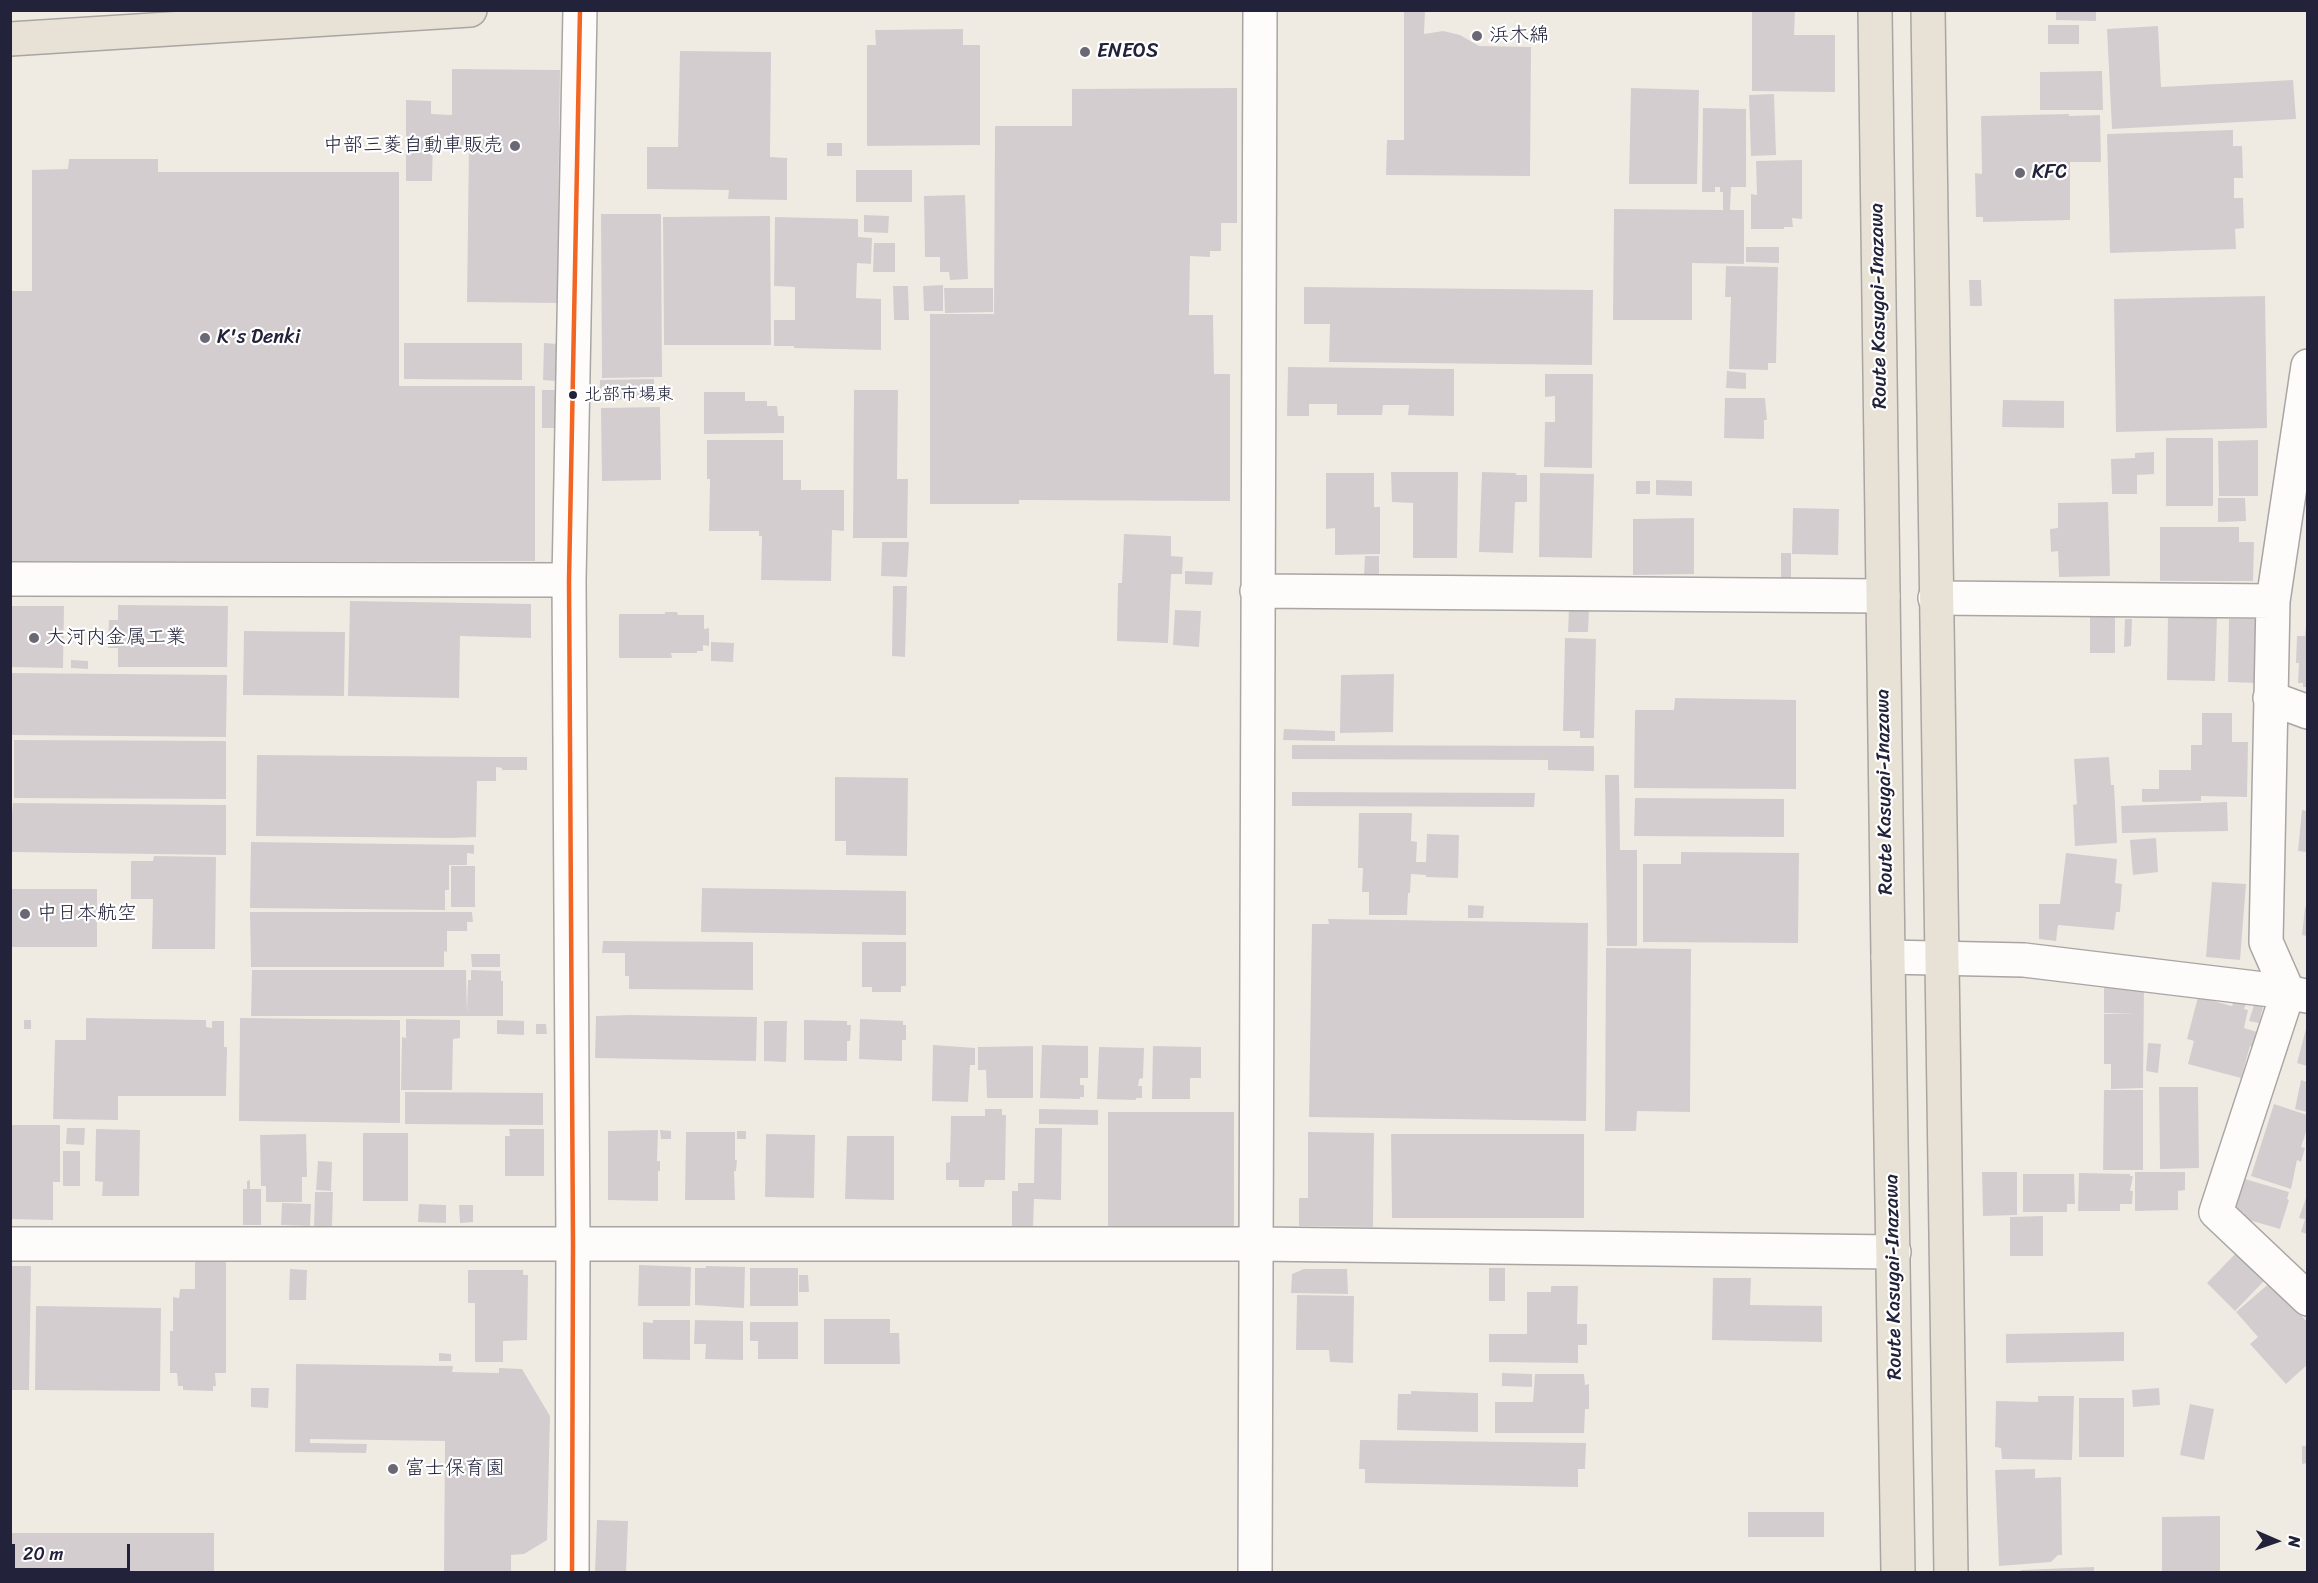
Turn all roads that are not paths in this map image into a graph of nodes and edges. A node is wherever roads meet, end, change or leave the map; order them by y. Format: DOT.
graph roads {
  1 [pos="470,10"];
  2 [pos="580,10"];
  3 [pos="1260,10"];
  4 [pos="1875,10"];
  5 [pos="1928,10"];
  6 [pos="10,39"];
  7 [pos="2307,366"];
  8 [pos="10,579"];
  9 [pos="569,580"];
  10 [pos="1257,591"];
  11 [pos="1882,596"];
  12 [pos="1935,598"];
  13 [pos="2273,601"];
  14 [pos="2270,698"];
  15 [pos="2307,712"];
  16 [pos="1888,957"];
  17 [pos="1941,960"];
  18 [pos="2297,994"];
  19 [pos="10,1244"];
  20 [pos="1257,1244"];
  21 [pos="573,1245"];
  22 [pos="1894,1252"];
  23 [pos="2307,1299"];
  24 [pos="572,1572"];
  25 [pos="1255,1572"];
  26 [pos="1898,1572"];
  27 [pos="1951,1572"];
  1 -- 6 [label="main road"];
  2 -- 9 [label="street"];
  3 -- 10 [label="street"];
  4 -- 11 [label="main road, Route Kasugai-Inazawa"];
  5 -- 12 [label="main road"];
  7 -- 13 [label="street"];
  8 -- 9 [label="street"];
  9 -- 21 [label="street"];
  10 -- 11 [label="street"];
  10 -- 20 [label="street"];
  11 -- 16 [label="main road, Route Kasugai-Inazawa"];
  12 -- 13 [label="street"];
  12 -- 17 [label="main road"];
  13 -- 14 [label="street"];
  14 -- 15 [label="street"];
  14 -- 18 [label="street"];
  16 -- 17 [label="street"];
  16 -- 22 [label="main road, Route Kasugai-Inazawa"];
  17 -- 18 [label="street"];
  17 -- 27 [label="main road"];
  18 -- 23 [label="street"];
  19 -- 21 [label="street"];
  20 -- 21 [label="street"];
  20 -- 22 [label="street"];
  20 -- 25 [label="street"];
  21 -- 24 [label="street"];
  22 -- 26 [label="main road, Route Kasugai-Inazawa"];
}
